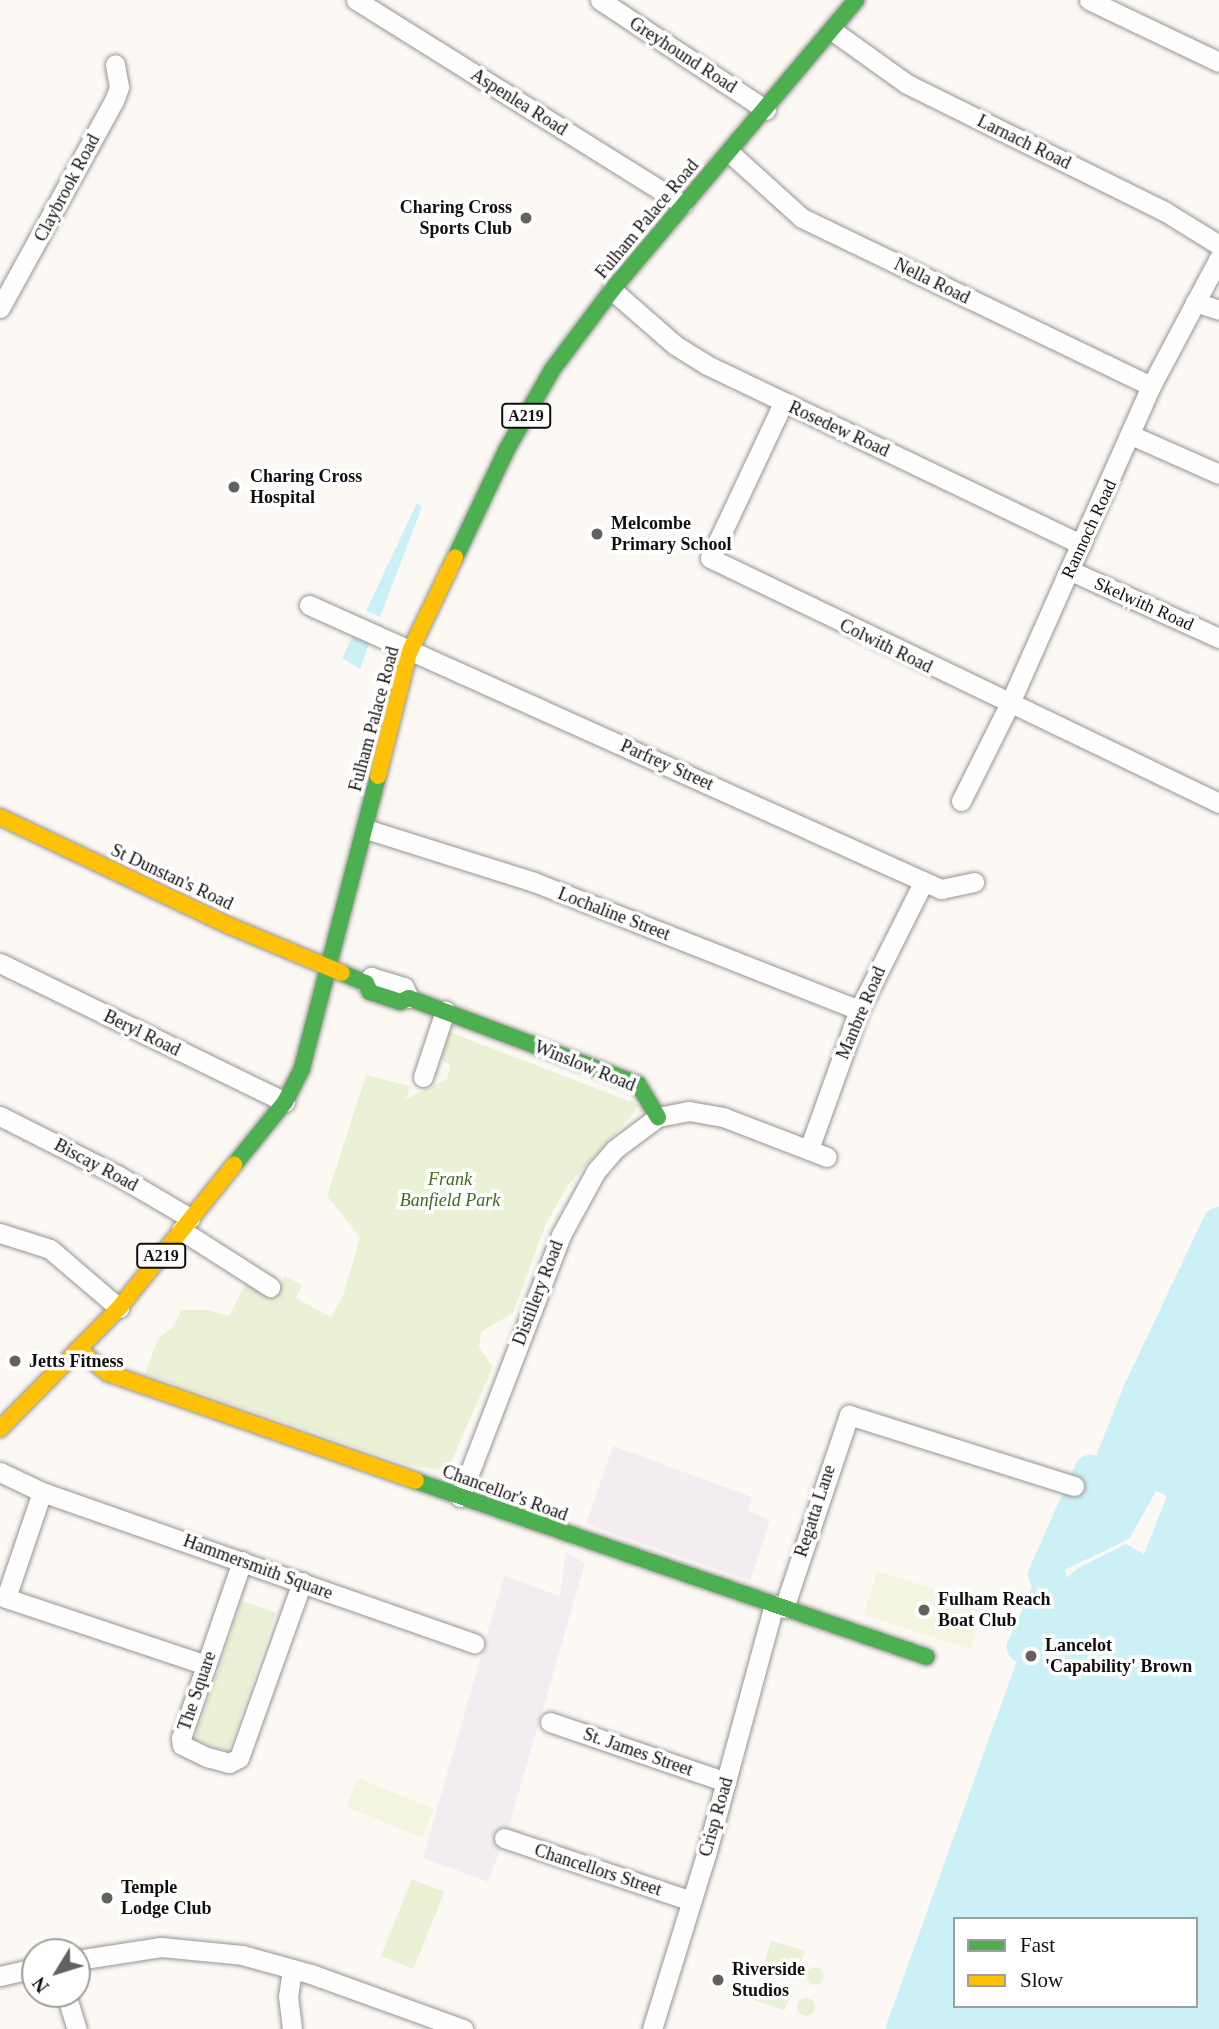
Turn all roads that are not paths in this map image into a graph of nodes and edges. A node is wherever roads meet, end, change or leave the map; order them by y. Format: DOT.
graph roads {
  1 [pos="356,0"];
  2 [pos="600,0"];
  3 [pos="856,0"];
  4 [pos="1089,0"];
  5 [pos="833,31"];
  6 [pos="1219,62"];
  7 [pos="115,64"];
  8 [pos="766,110"];
  9 [pos="729,152"];
  10 [pos="682,204"];
  11 [pos="1219,245"];
  12 [pos="1219,258"];
  13 [pos="612,290"];
  14 [pos="1195,302"];
  15 [pos="0,308"];
  16 [pos="1219,310"];
  17 [pos="1151,386"];
  18 [pos="783,403"];
  19 [pos="1131,435"];
  20 [pos="1219,474"];
  21 [pos="1081,544"];
  22 [pos="1069,570"];
  23 [pos="309,604"];
  24 [pos="1219,638"];
  25 [pos="409,653"];
  26 [pos="1009,705"];
  27 [pos="961,802"];
  28 [pos="1219,803"];
  29 [pos="0,817"];
  30 [pos="366,829"];
  31 [pos="924,881"];
  32 [pos="974,882"];
  33 [pos="0,963"];
  34 [pos="330,968"];
  35 [pos="366,983"];
  36 [pos="410,998"];
  37 [pos="859,1010"];
  38 [pos="445,1011"];
  39 [pos="423,1077"];
  40 [pos="285,1102"];
  41 [pos="0,1116"];
  42 [pos="658,1117"];
  43 [pos="809,1149"];
  44 [pos="827,1157"];
  45 [pos="186,1224"];
  46 [pos="0,1233"];
  47 [pos="270,1287"];
  48 [pos="119,1307"];
  49 [pos="78,1349"];
  50 [pos="0,1429"];
  51 [pos="0,1472"];
  52 [pos="1073,1486"];
  53 [pos="42,1492"];
  54 [pos="460,1497"];
  55 [pos="242,1561"];
  56 [pos="302,1582"];
  57 [pos="779,1606"];
  58 [pos="474,1643"];
  59 [pos="928,1657"];
  60 [pos="206,1665"];
  61 [pos="550,1722"];
  62 [pos="726,1782"];
  63 [pos="504,1839"];
  64 [pos="691,1901"];
  65 [pos="91,1958"];
  66 [pos="292,1969"];
  67 [pos="21,1971"];
  68 [pos="0,1976"];
  69 [pos="70,2008"];
  70 [pos="77,2029"];
  71 [pos="292,2029"];
  72 [pos="463,2029"];
  73 [pos="652,2029"];
  1 -- 10 [label="street, Aspenlea Road"];
  2 -- 8 [label="street, Greyhound Road"];
  3 -- 5 [label="main road, Fulham Palace Road / A219"];
  4 -- 6 [label="street"];
  5 -- 8 [label="main road, Fulham Palace Road / A219"];
  5 -- 11 [label="street, Larnach Road"];
  7 -- 15 [label="street, Claybrook Road"];
  8 -- 9 [label="main road, Fulham Palace Road / A219"];
  9 -- 10 [label="main road, Fulham Palace Road / A219"];
  9 -- 17 [label="street, Nella Road"];
  10 -- 13 [label="main road, Fulham Palace Road / A219"];
  12 -- 14 [label="street, Rannoch Road"];
  13 -- 18 [label="street, Rosedew Road"];
  13 -- 25 [label="main road, Fulham Palace Road / A219"];
  14 -- 16 [label="street"];
  14 -- 17 [label="street, Rannoch Road"];
  17 -- 19 [label="street, Rannoch Road"];
  18 -- 21 [label="street, Rosedew Road"];
  18 -- 26 [label="street, Colwith Road"];
  19 -- 20 [label="street"];
  19 -- 21 [label="street, Rannoch Road"];
  21 -- 22 [label="street, Rannoch Road"];
  22 -- 24 [label="street, Skelwith Road"];
  22 -- 26 [label="street, Rannoch Road"];
  23 -- 25 [label="street, Parfrey Street"];
  25 -- 30 [label="main road, Fulham Palace Road / A219"];
  25 -- 31 [label="street, Parfrey Street"];
  26 -- 27 [label="street, Rannoch Road"];
  26 -- 28 [label="street, Colwith Road"];
  29 -- 34 [label="main road, St Dunstan's Road"];
  30 -- 34 [label="main road, Fulham Palace Road / A219"];
  30 -- 37 [label="street, Lochaline Street"];
  31 -- 32 [label="street, Parfrey Street"];
  31 -- 37 [label="street, Manbre Road"];
  33 -- 40 [label="street, Beryl Road"];
  34 -- 35 [label="main road, Winslow Road"];
  34 -- 40 [label="main road, Fulham Palace Road / A219"];
  35 -- 36 [label="street, Winslow Road"];
  36 -- 38 [label="main road, Winslow Road"];
  37 -- 43 [label="street, Manbre Road"];
  38 -- 39 [label="street"];
  38 -- 42 [label="main road, Winslow Road"];
  40 -- 45 [label="main road, Fulham Palace Road / A219"];
  41 -- 45 [label="street, Biscay Road"];
  42 -- 43 [label="street"];
  42 -- 54 [label="street, Distillery Road"];
  43 -- 44 [label="street"];
  45 -- 47 [label="street, Biscay Road"];
  45 -- 48 [label="main road, Fulham Palace Road / A219"];
  46 -- 48 [label="street"];
  48 -- 49 [label="main road, Fulham Palace Road / A219"];
  49 -- 50 [label="main road, Fulham Palace Road / A219"];
  49 -- 54 [label="main road, Chancellor's Road"];
  51 -- 53 [label="street, Hammersmith Square"];
  52 -- 57 [label="street, Regatta Lane"];
  53 -- 55 [label="street, Hammersmith Square"];
  53 -- 60 [label="street"];
  54 -- 57 [label="main road, Chancellor's Road"];
  55 -- 56 [label="street, Hammersmith Square"];
  55 -- 60 [label="street, The Square"];
  56 -- 58 [label="street, Hammersmith Square"];
  56 -- 60 [label="street, The Square"];
  57 -- 59 [label="main road, Chancellor's Road"];
  57 -- 62 [label="street, Crisp Road"];
  61 -- 62 [label="street, St. James Street"];
  62 -- 64 [label="street, Crisp Road"];
  63 -- 64 [label="street, Chancellors Street"];
  64 -- 73 [label="street, Crisp Road"];
  65 -- 66 [label="street"];
  66 -- 71 [label="street"];
  66 -- 72 [label="street"];
  67 -- 68 [label="street"];
  69 -- 70 [label="street"];
}
